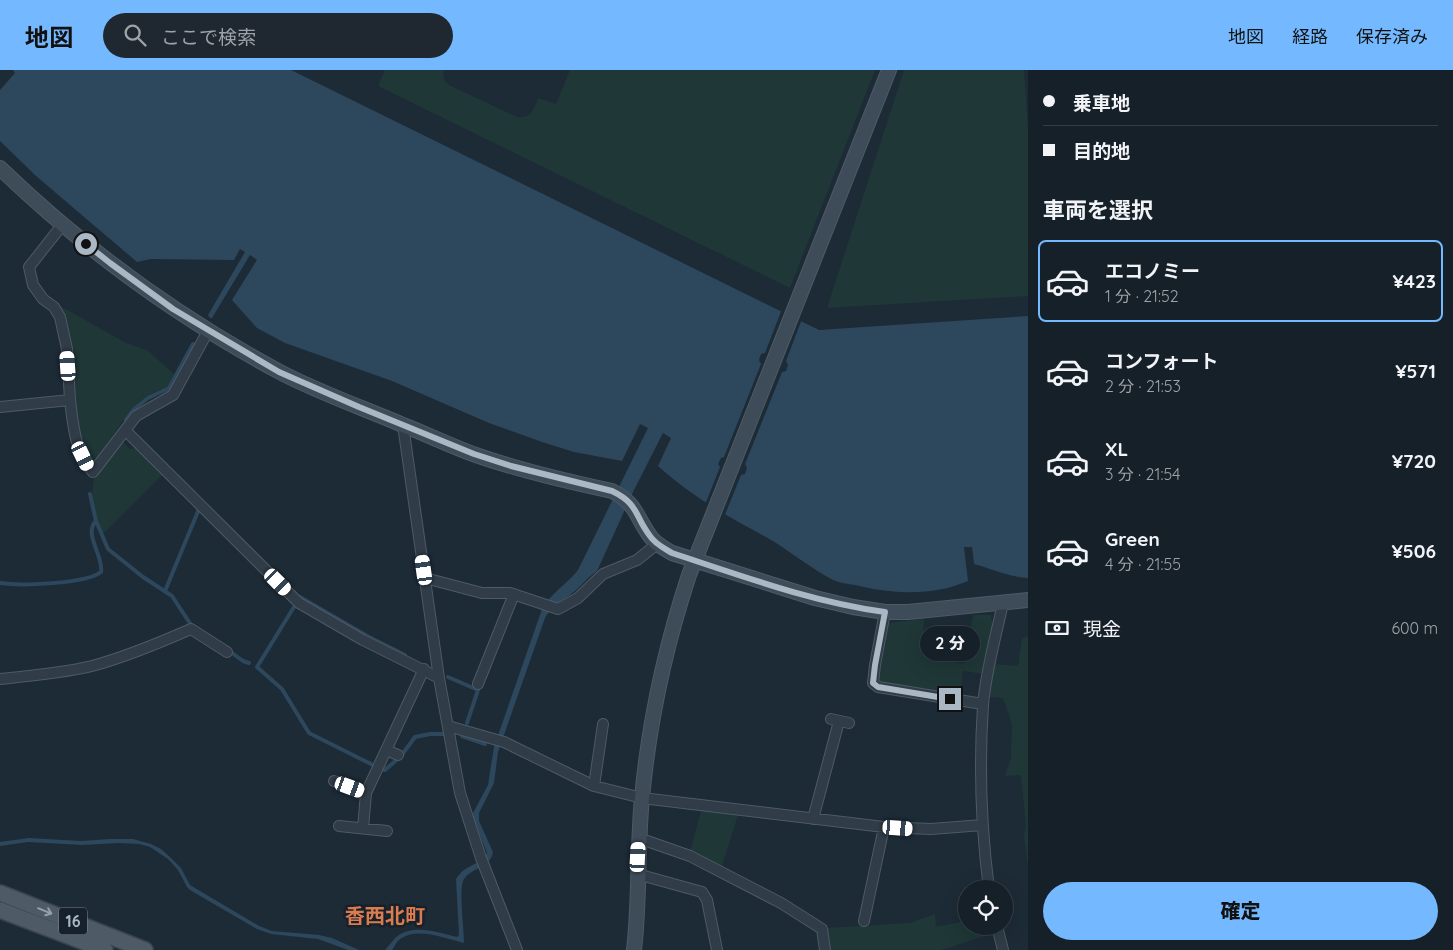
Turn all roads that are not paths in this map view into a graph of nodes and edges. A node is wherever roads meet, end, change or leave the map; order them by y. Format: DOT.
graph roads {
  1 [pos="889,70"];
  2 [pos="0,168"];
  3 [pos="63,224"];
  4 [pos="208,331"];
  5 [pos="70,400"];
  6 [pos="0,407"];
  7 [pos="403,425"];
  8 [pos="126,431"];
  9 [pos="657,544"];
  10 [pos="696,561"];
  11 [pos="425,578"];
  12 [pos="514,594"];
  13 [pos="1028,600"];
  14 [pos="1003,603"];
  15 [pos="885,612"];
  16 [pos="227,652"];
  17 [pos="424,669"];
  18 [pos="439,678"];
  19 [pos="0,679"];
  20 [pos="478,684"];
  21 [pos="983,704"];
  22 [pos="840,721"];
  23 [pos="603,724"];
  24 [pos="448,726"];
  25 [pos="386,750"];
  26 [pos="398,755"];
  27 [pos="334,781"];
  28 [pos="594,786"];
  29 [pos="366,793"];
  30 [pos="642,798"];
  31 [pos="813,819"];
  32 [pos="982,825"];
  33 [pos="339,826"];
  34 [pos="884,827"];
  35 [pos="363,828"];
  36 [pos="387,831"];
  37 [pos="639,840"];
  38 [pos="638,874"];
  39 [pos="988,880"];
  40 [pos="0,893"];
  41 [pos="0,910"];
  42 [pos="864,921"];
  43 [pos="999,935"];
  44 [pos="105,950"];
  45 [pos="146,950"];
  46 [pos="517,950"];
  47 [pos="634,950"];
  48 [pos="717,950"];
  49 [pos="825,950"];
  50 [pos="1003,950"];
  1 -- 10 [label="street"];
  2 -- 3 [label="street"];
  3 -- 4 [label="street"];
  3 -- 5 [label="street"];
  4 -- 7 [label="street"];
  4 -- 8 [label="street"];
  5 -- 6 [label="street"];
  5 -- 8 [label="street"];
  7 -- 9 [label="street"];
  7 -- 11 [label="street"];
  8 -- 17 [label="street"];
  9 -- 10 [label="street"];
  9 -- 12 [label="street"];
  10 -- 15 [label="street"];
  10 -- 30 [label="street"];
  11 -- 12 [label="street"];
  11 -- 18 [label="street"];
  12 -- 20 [label="street"];
  13 -- 14 [label="street"];
  14 -- 15 [label="street"];
  14 -- 21 [label="street"];
  15 -- 21 [label="street"];
  16 -- 19 [label="street"];
  17 -- 18 [label="street"];
  17 -- 25 [label="street"];
  18 -- 24 [label="street"];
  21 -- 32 [label="street"];
  22 -- 31 [label="street"];
  23 -- 28 [label="street"];
  24 -- 28 [label="street"];
  24 -- 46 [label="street"];
  25 -- 26 [label="street"];
  25 -- 29 [label="street"];
  27 -- 29 [label="street"];
  28 -- 30 [label="street"];
  29 -- 35 [label="street"];
  30 -- 31 [label="street"];
  30 -- 37 [label="street"];
  31 -- 34 [label="street"];
  32 -- 34 [label="street"];
  32 -- 39 [label="street"];
  33 -- 35 [label="street"];
  34 -- 42 [label="street"];
  35 -- 36 [label="street"];
  37 -- 38 [label="street"];
  37 -- 49 [label="street"];
  38 -- 47 [label="street"];
  38 -- 48 [label="street"];
  40 -- 45 [label="main road, 16, one-way"];
  41 -- 44 [label="main road, 16"];
  43 -- 50 [label="street"];
}
